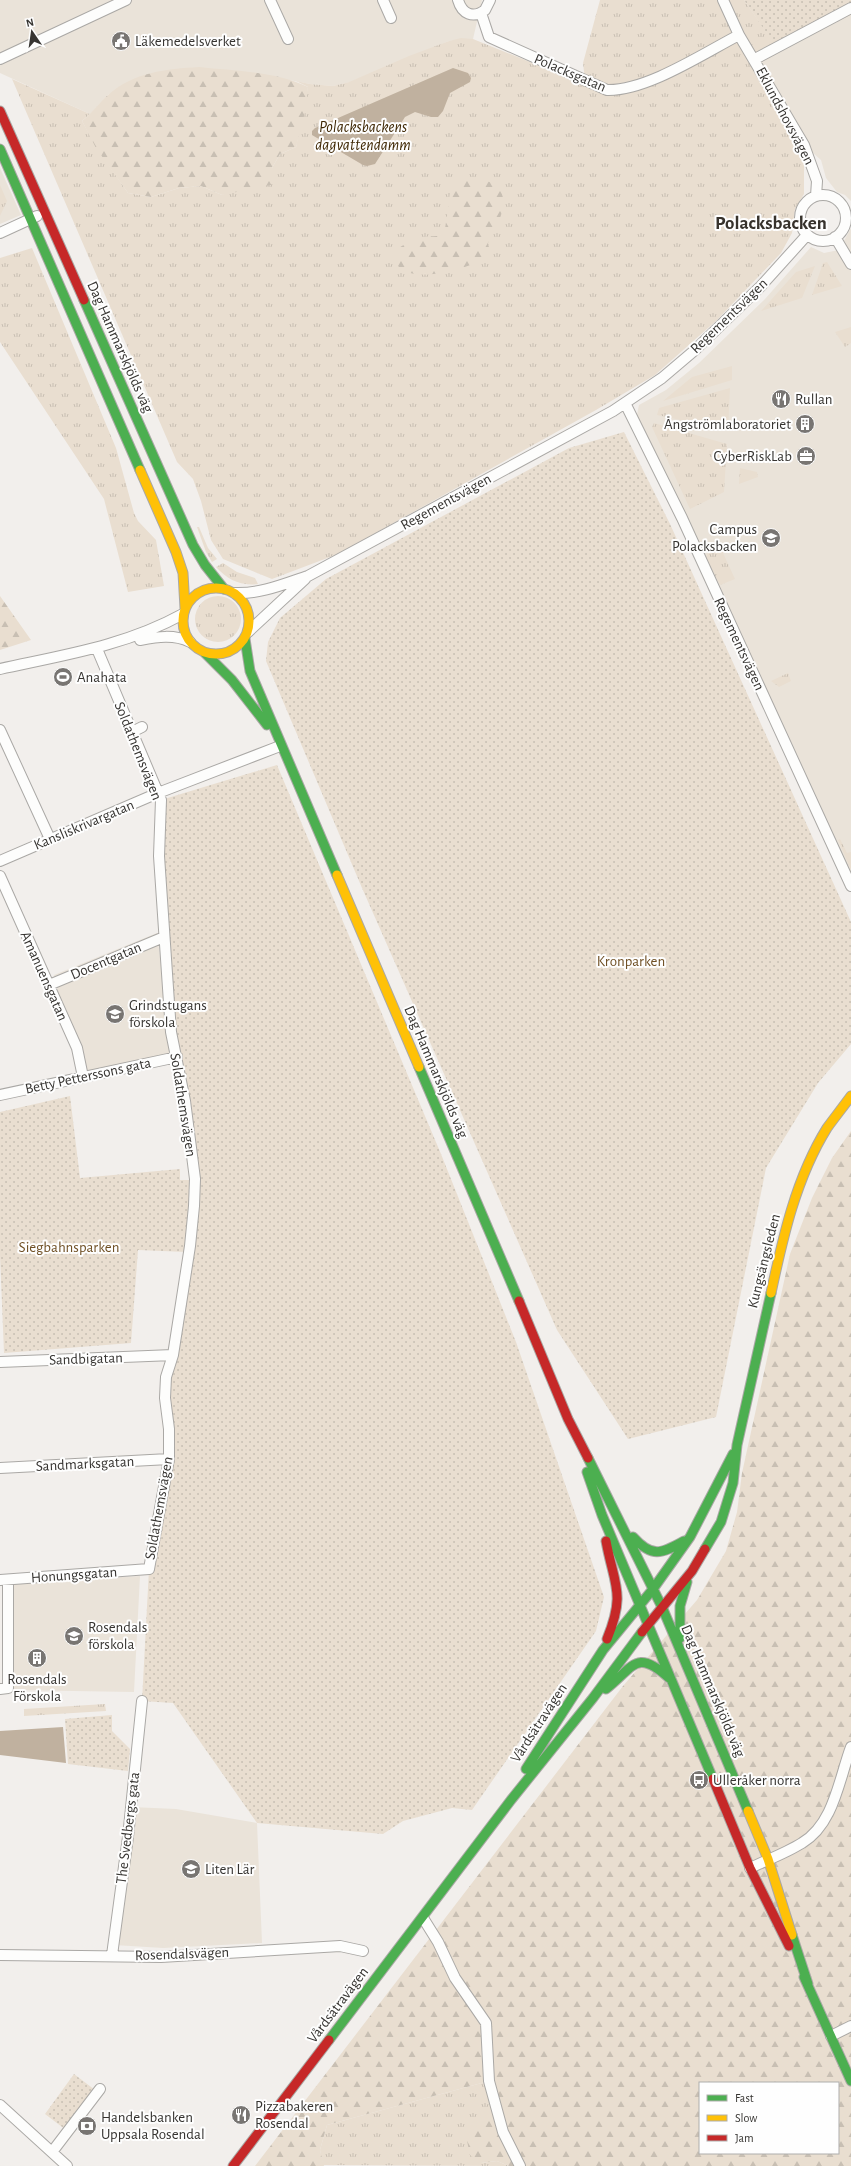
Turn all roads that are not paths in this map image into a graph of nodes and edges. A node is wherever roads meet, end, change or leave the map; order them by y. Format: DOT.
graph roads {
  1 [pos="126,0"];
  2 [pos="270,0"];
  3 [pos="383,0"];
  4 [pos="458,0"];
  5 [pos="490,0"];
  6 [pos="723,0"];
  7 [pos="851,8"];
  8 [pos="481,13"];
  9 [pos="391,18"];
  10 [pos="739,35"];
  11 [pos="288,40"];
  12 [pos="0,60"];
  13 [pos="755,60"];
  14 [pos="0,111"];
  15 [pos="0,149"];
  16 [pos="816,196"];
  17 [pos="46,211"];
  18 [pos="31,219"];
  19 [pos="0,232"];
  20 [pos="807,234"];
  21 [pos="835,237"];
  22 [pos="851,264"];
  23 [pos="625,403"];
  24 [pos="308,576"];
  25 [pos="224,588"];
  26 [pos="235,593"];
  27 [pos="184,611"];
  28 [pos="246,635"];
  29 [pos="190,642"];
  30 [pos="120,643"];
  31 [pos="97,649"];
  32 [pos="205,653"];
  33 [pos="0,669"];
  34 [pos="142,727"];
  35 [pos="0,730"];
  36 [pos="132,732"];
  37 [pos="278,742"];
  38 [pos="158,793"];
  39 [pos="50,839"];
  40 [pos="0,861"];
  41 [pos="0,876"];
  42 [pos="851,886"];
  43 [pos="164,936"];
  44 [pos="49,985"];
  45 [pos="177,1057"];
  46 [pos="83,1077"];
  47 [pos="0,1095"];
  48 [pos="851,1096"];
  49 [pos="173,1355"];
  50 [pos="0,1362"];
  51 [pos="568,1419"];
  52 [pos="737,1445"];
  53 [pos="169,1459"];
  54 [pos="0,1468"];
  55 [pos="615,1512"];
  56 [pos="602,1515"];
  57 [pos="690,1537"];
  58 [pos="149,1569"];
  59 [pos="692,1572"];
  60 [pos="4,1580"];
  61 [pos="653,1589"];
  62 [pos="640,1604"];
  63 [pos="662,1607"];
  64 [pos="649,1624"];
  65 [pos="603,1650"];
  66 [pos="682,1652"];
  67 [pos="673,1682"];
  68 [pos="0,1689"];
  69 [pos="593,1698"];
  70 [pos="142,1701"];
  71 [pos="851,1747"];
  72 [pos="768,1859"];
  73 [pos="466,1861"];
  74 [pos="750,1868"];
  75 [pos="423,1918"];
  76 [pos="362,1951"];
  77 [pos="0,1954"];
  78 [pos="112,1955"];
  79 [pos="808,1984"];
  80 [pos="851,2026"];
  81 [pos="831,2036"];
  82 [pos="851,2081"];
  83 [pos="100,2089"];
  84 [pos="0,2105"];
  85 [pos="52,2152"];
  86 [pos="67,2166"];
  87 [pos="233,2166"];
  88 [pos="520,2166"];
  1 -- 12 [label="street"];
  2 -- 11 [label="street"];
  3 -- 9 [label="street"];
  4 -- 8 [label="street"];
  5 -- 8 [label="street"];
  6 -- 10 [label="street, Eklundshovsvägen"];
  7 -- 13 [label="street, Eklundshovsvägen"];
  8 -- 10 [label="street, Polacksgatan"];
  10 -- 13 [label="street, Eklundshovsvägen"];
  13 -- 16 [label="street, Eklundshovsvägen"];
  14 -- 17 [label="main road, Dag Hammarskjölds väg"];
  15 -- 18 [label="main road, Dag Hammarskjölds väg"];
  16 -- 20 [label="street"];
  16 -- 21 [label="street"];
  17 -- 18 [label="street"];
  17 -- 25 [label="main road, Dag Hammarskjölds väg"];
  18 -- 19 [label="street"];
  18 -- 27 [label="main road, Dag Hammarskjölds väg"];
  20 -- 21 [label="street"];
  20 -- 23 [label="street, Regementsvägen"];
  21 -- 22 [label="street"];
  23 -- 24 [label="street, Regementsvägen"];
  23 -- 42 [label="street, Regementsvägen"];
  24 -- 26 [label="street, Regementsvägen"];
  24 -- 28 [label="street, Regementsvägen"];
  25 -- 26 [label="main road"];
  25 -- 27 [label="main road"];
  26 -- 28 [label="main road"];
  27 -- 29 [label="main road"];
  27 -- 30 [label="street"];
  28 -- 32 [label="main road"];
  28 -- 37 [label="main road, Dag Hammarskjölds väg"];
  29 -- 30 [label="street"];
  29 -- 32 [label="main road"];
  30 -- 31 [label="street"];
  31 -- 33 [label="street"];
  31 -- 36 [label="street, Soldathemsvägen"];
  32 -- 37 [label="main road, Dag Hammarskjölds väg"];
  34 -- 36 [label="street"];
  35 -- 39 [label="street"];
  36 -- 38 [label="street, Soldathemsvägen"];
  37 -- 38 [label="street, Kansliskrivargatan"];
  37 -- 51 [label="main road, Dag Hammarskjölds väg"];
  38 -- 39 [label="street, Kansliskrivargatan"];
  38 -- 43 [label="street, Soldathemsvägen"];
  39 -- 40 [label="street, Kansliskrivargatan"];
  41 -- 44 [label="street, Amanuensgatan"];
  43 -- 44 [label="street, Docentgatan"];
  43 -- 45 [label="street, Soldathemsvägen"];
  44 -- 46 [label="street, Amanuensgatan"];
  45 -- 46 [label="street, Betty Petterssons gata"];
  45 -- 49 [label="street, Soldathemsvägen"];
  46 -- 47 [label="street, Betty Petterssons gata"];
  48 -- 52 [label="main road, Kungsängsleden"];
  49 -- 50 [label="street, Sandbigatan"];
  49 -- 53 [label="street, Soldathemsvägen"];
  51 -- 55 [label="main road, Dag Hammarskjölds väg"];
  51 -- 56 [label="main road, Dag Hammarskjölds väg"];
  52 -- 57 [label="main road, Kungsängsleden"];
  52 -- 59 [label="main road, Kungsängsleden"];
  53 -- 54 [label="street, Sandmarksgatan"];
  53 -- 58 [label="street, Soldathemsvägen"];
  55 -- 57 [label="main road"];
  55 -- 61 [label="main road, Dag Hammarskjölds väg"];
  56 -- 62 [label="main road, Dag Hammarskjölds väg"];
  56 -- 65 [label="main road"];
  57 -- 61 [label="main road, Kungsängsleden"];
  58 -- 60 [label="street, Honungsgatan"];
  59 -- 63 [label="main road, Kungsängsleden"];
  59 -- 66 [label="main road"];
  60 -- 68 [label="street"];
  61 -- 62 [label="main road, Kungsängsleden"];
  61 -- 63 [label="main road, Dag Hammarskjölds väg"];
  62 -- 64 [label="main road, Dag Hammarskjölds väg"];
  62 -- 65 [label="main road, Vårdsätravägen"];
  63 -- 64 [label="main road, Kungsängsleden"];
  63 -- 66 [label="main road, Dag Hammarskjölds väg"];
  64 -- 67 [label="main road, Dag Hammarskjölds väg"];
  64 -- 69 [label="main road, Vårdsätravägen"];
  65 -- 73 [label="main road, Vårdsätravägen"];
  66 -- 72 [label="main road, Dag Hammarskjölds väg"];
  67 -- 69 [label="main road"];
  67 -- 74 [label="main road, Dag Hammarskjölds väg"];
  69 -- 73 [label="main road, Vårdsätravägen"];
  70 -- 78 [label="street, The Svedbergs gata"];
  71 -- 72 [label="street"];
  72 -- 74 [label="street"];
  72 -- 79 [label="main road, Dag Hammarskjölds väg"];
  73 -- 75 [label="main road, Vårdsätravägen"];
  74 -- 79 [label="main road, Dag Hammarskjölds väg"];
  75 -- 87 [label="main road, Vårdsätravägen"];
  75 -- 88 [label="street"];
  76 -- 78 [label="street, Rosendalsvägen"];
  77 -- 78 [label="street, Rosendalsvägen"];
  79 -- 81 [label="main road, Dag Hammarskjölds väg"];
  80 -- 81 [label="street"];
  81 -- 82 [label="main road, Dag Hammarskjölds väg"];
  83 -- 85 [label="street"];
  84 -- 85 [label="street"];
  85 -- 86 [label="street"];
}
